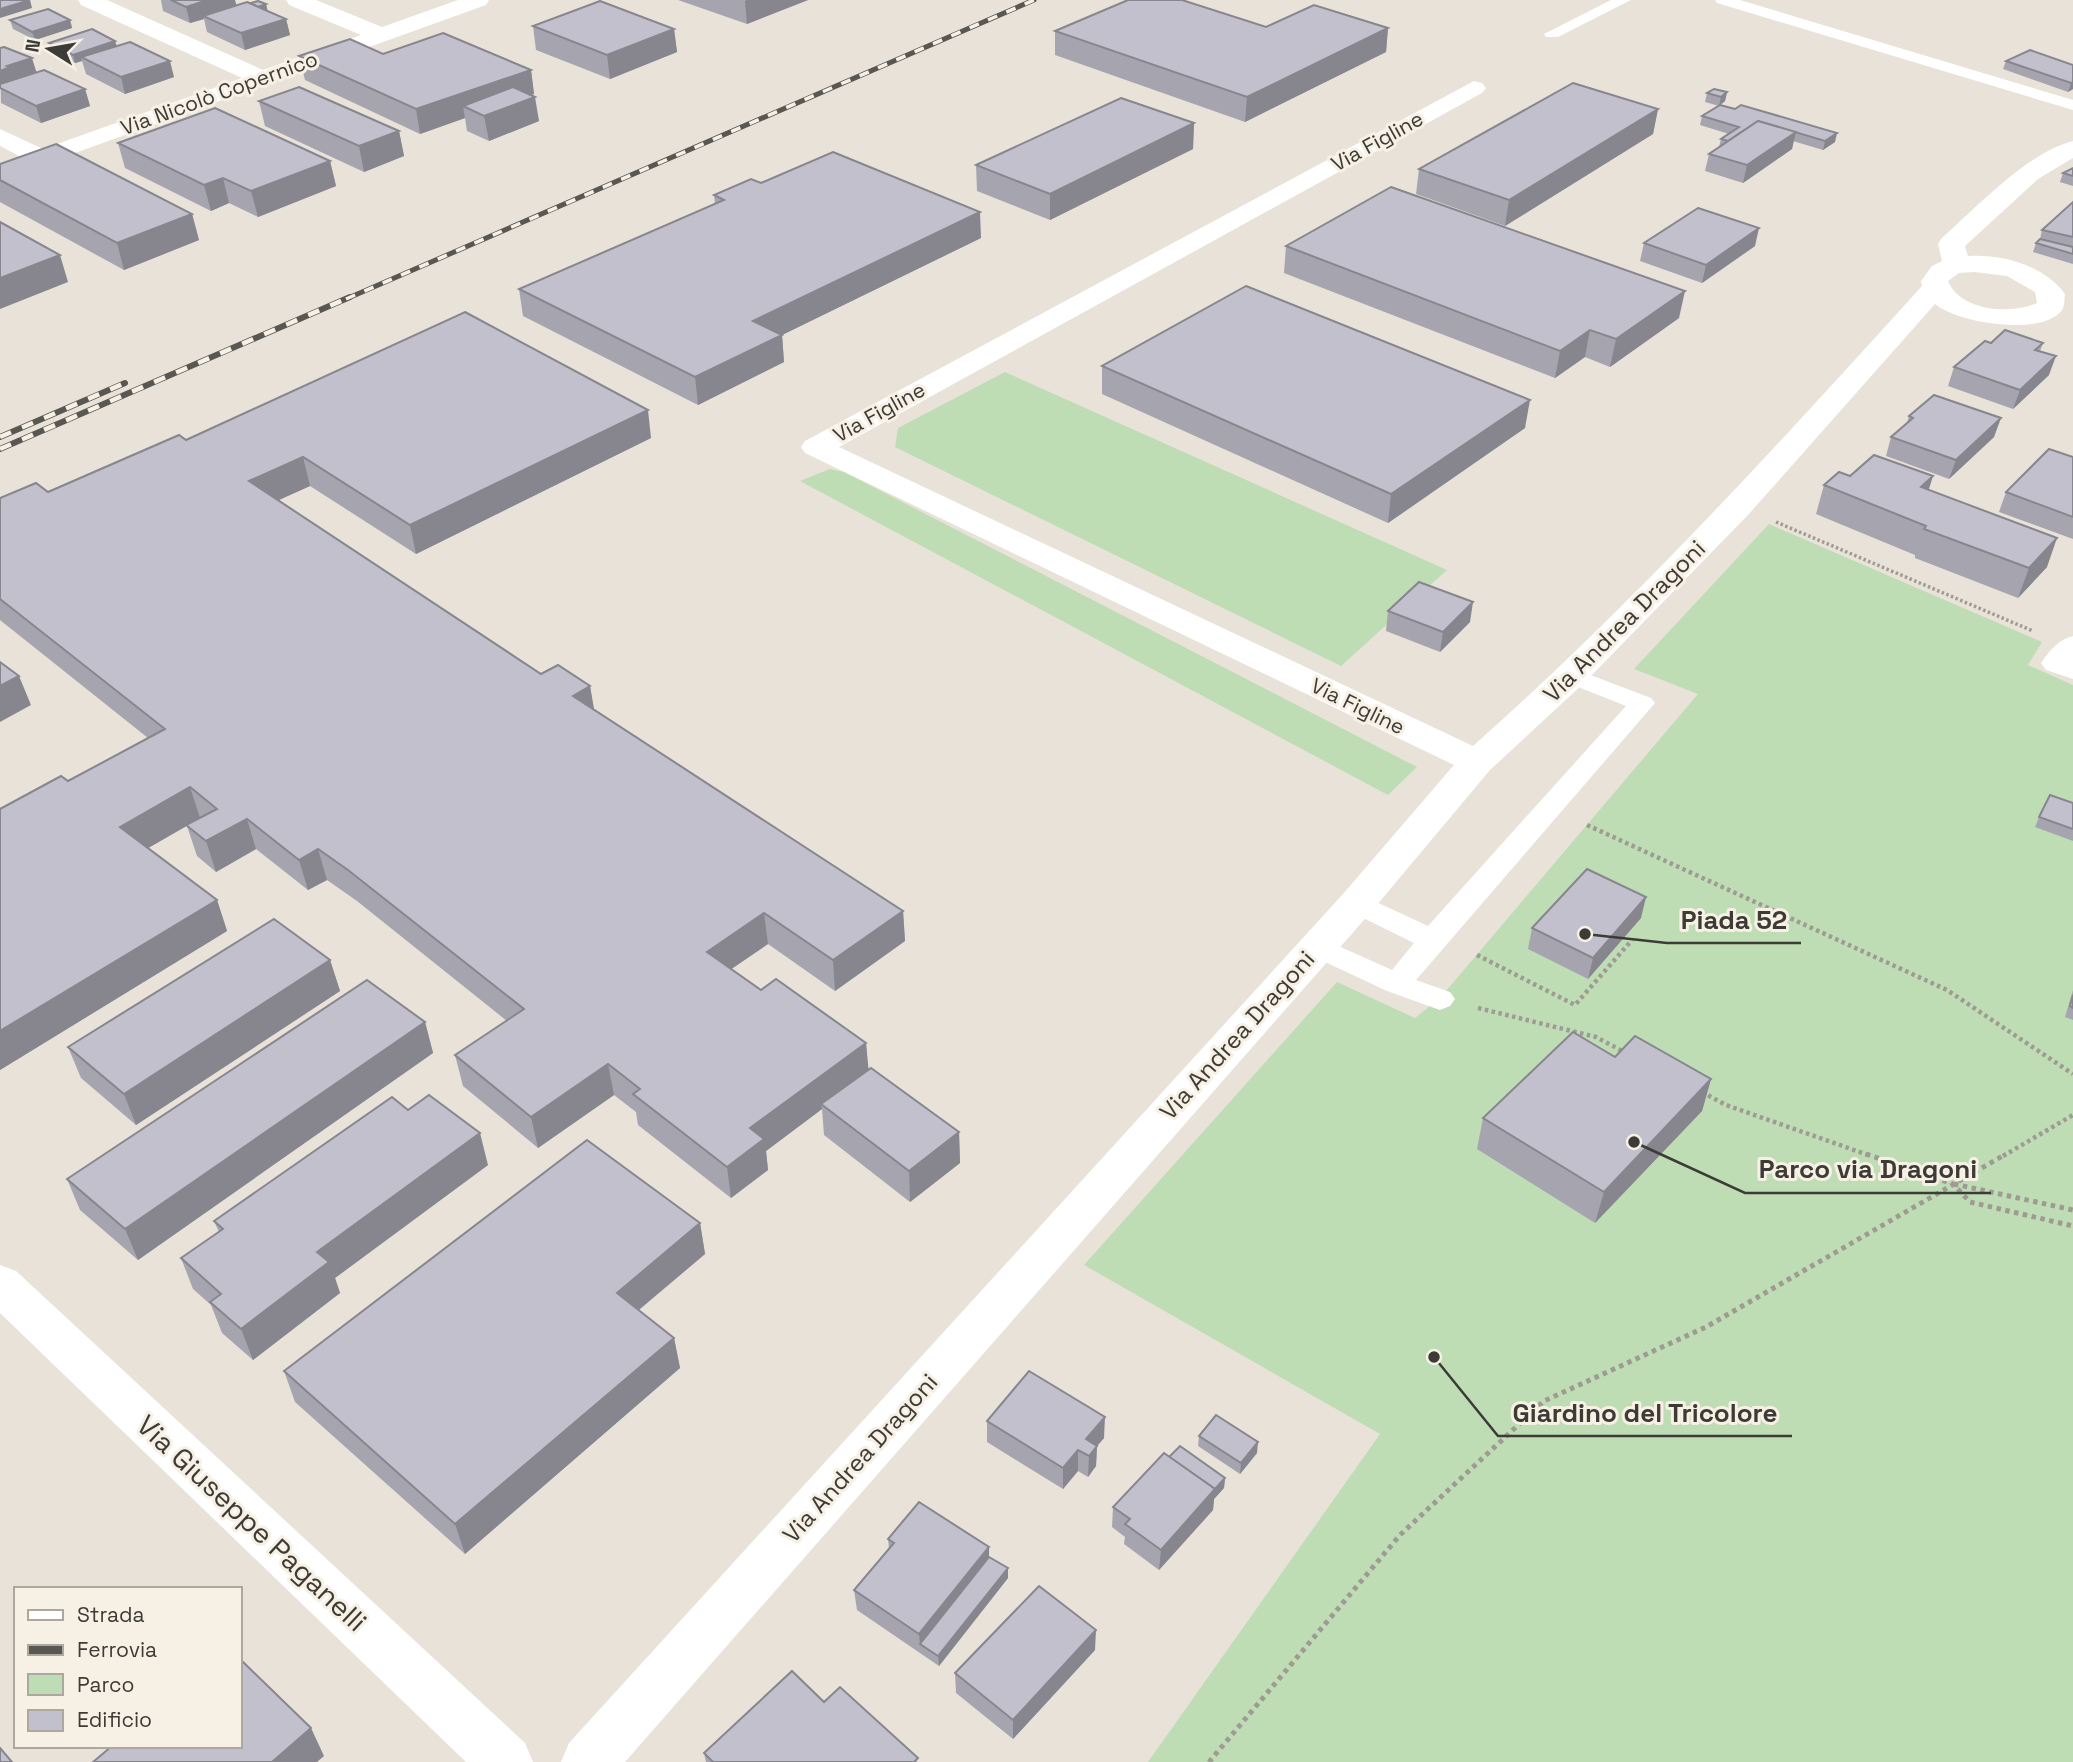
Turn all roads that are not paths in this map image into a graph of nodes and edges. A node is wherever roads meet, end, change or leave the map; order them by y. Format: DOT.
graph roads {
  1 [pos="89,0"];
  2 [pos="297,0"];
  3 [pos="478,0"];
  4 [pos="1622,0"];
  5 [pos="1723,0"];
  6 [pos="1552,34"];
  7 [pos="381,35"];
  8 [pos="261,78"];
  9 [pos="1474,88"];
  10 [pos="2073,105"];
  11 [pos="0,136"];
  12 [pos="2073,148"];
  13 [pos="41,158"];
  14 [pos="0,173"];
  15 [pos="1957,266"];
  16 [pos="1935,288"];
  17 [pos="2073,295"];
  18 [pos="2045,300"];
  19 [pos="1968,310"];
  20 [pos="2073,311"];
  21 [pos="1903,325"];
  22 [pos="1572,676"];
  23 [pos="1477,762"];
  24 [pos="1357,903"];
  25 [pos="1432,940"];
  26 [pos="1316,946"];
  27 [pos="1397,984"];
  28 [pos="1440,999"];
  29 [pos="0,1284"];
  30 [pos="505,1762"];
  31 [pos="589,1762"];
  1 -- 8 [label="street"];
  2 -- 7 [label="street"];
  3 -- 7 [label="street, Via Nicolò Copernico"];
  4 -- 6 [label="lane"];
  5 -- 10 [label="lane"];
  7 -- 8 [label="street, Via Nicolò Copernico"];
  8 -- 13 [label="street, Via Nicolò Copernico"];
  9 -- 23 [label="street, Via Figline"];
  11 -- 13 [label="street"];
  12 -- 15 [label="street"];
  13 -- 14 [label="street, Via Nicolò Copernico"];
  15 -- 16 [label="street, Via Andrea Dragoni"];
  15 -- 18 [label="street"];
  16 -- 19 [label="street"];
  16 -- 21 [label="street, Via Andrea Dragoni"];
  17 -- 18 [label="street"];
  18 -- 19 [label="street"];
  18 -- 20 [label="street"];
  19 -- 21 [label="street"];
  21 -- 22 [label="street, Via Andrea Dragoni"];
  22 -- 23 [label="street, Via Andrea Dragoni"];
  22 -- 25 [label="lane"];
  23 -- 24 [label="street, Via Andrea Dragoni"];
  24 -- 25 [label="lane"];
  24 -- 26 [label="street, Via Andrea Dragoni"];
  25 -- 27 [label="lane"];
  26 -- 27 [label="lane"];
  26 -- 31 [label="street, Via Andrea Dragoni"];
  27 -- 28 [label="lane"];
  29 -- 30 [label="street, Via Giuseppe Paganelli"];
}
